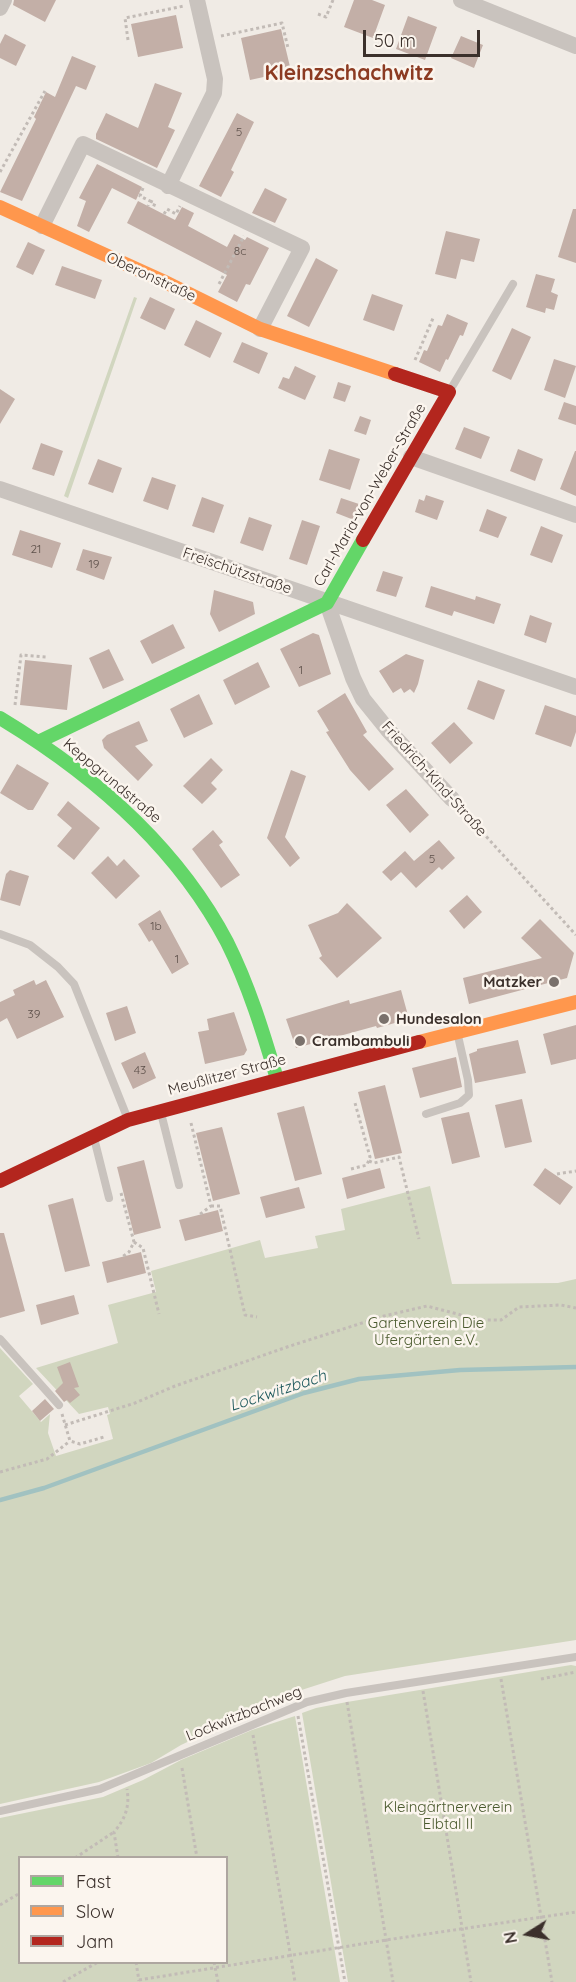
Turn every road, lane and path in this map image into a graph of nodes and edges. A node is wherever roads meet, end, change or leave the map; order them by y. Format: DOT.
graph roads {
  1 [pos="4,0"];
  2 [pos="333,0"];
  3 [pos="461,0"];
  4 [pos="197,2"];
  5 [pos="0,8"];
  6 [pos="318,14"];
  7 [pos="206,39"];
  8 [pos="128,40"];
  9 [pos="576,46"];
  10 [pos="288,48"];
  11 [pos="45,91"];
  12 [pos="0,172"];
  13 [pos="168,186"];
  14 [pos="150,201"];
  15 [pos="0,207"];
  16 [pos="153,208"];
  17 [pos="250,224"];
  18 [pos="42,226"];
  19 [pos="219,284"];
  20 [pos="513,284"];
  21 [pos="434,316"];
  22 [pos="260,329"];
  23 [pos="407,378"];
  24 [pos="449,393"];
  25 [pos="411,457"];
  26 [pos="0,489"];
  27 [pos="576,515"];
  28 [pos="327,603"];
  29 [pos="46,657"];
  30 [pos="576,687"];
  31 [pos="0,718"];
  32 [pos="13,726"];
  33 [pos="38,742"];
  34 [pos="453,799"];
  35 [pos="0,934"];
  36 [pos="576,935"];
  37 [pos="576,1002"];
  38 [pos="457,1032"];
  39 [pos="277,1079"];
  40 [pos="186,1103"];
  41 [pos="355,1103"];
  42 [pos="160,1110"];
  43 [pos="426,1114"];
  44 [pos="128,1120"];
  45 [pos="94,1137"];
  46 [pos="369,1161"];
  47 [pos="351,1169"];
  48 [pos="576,1171"];
  49 [pos="557,1173"];
  50 [pos="0,1181"];
  51 [pos="179,1185"];
  52 [pos="109,1198"];
  53 [pos="211,1206"];
  54 [pos="199,1215"];
  55 [pos="419,1239"];
  56 [pos="134,1242"];
  57 [pos="576,1308"];
  58 [pos="159,1314"];
  59 [pos="257,1317"];
  60 [pos="0,1339"];
  61 [pos="59,1405"];
  62 [pos="104,1437"];
  63 [pos="70,1441"];
  64 [pos="0,1473"];
  65 [pos="576,1657"];
  66 [pos="576,1672"];
  67 [pos="500,1677"];
  68 [pos="541,1679"];
  69 [pos="423,1690"];
  70 [pos="347,1702"];
  71 [pos="297,1706"];
  72 [pos="252,1730"];
  73 [pos="181,1760"];
  74 [pos="127,1788"];
  75 [pos="0,1810"];
  76 [pos="114,1832"];
  77 [pos="77,1856"];
  78 [pos="118,1856"];
  79 [pos="197,1856"];
  80 [pos="18,1894"];
  81 [pos="0,1905"];
  82 [pos="576,1912"];
  83 [pos="541,1916"];
  84 [pos="462,1928"];
  85 [pos="386,1940"];
  86 [pos="339,1948"];
  87 [pos="290,1956"];
  88 [pos="94,1964"];
  89 [pos="136,1964"];
  90 [pos="214,1964"];
  91 [pos="215,1969"];
  92 [pos="139,1981"];
  93 [pos="63,1982"];
  94 [pos="218,1982"];
  95 [pos="295,1982"];
  96 [pos="345,1982"];
  97 [pos="393,1982"];
  98 [pos="471,1982"];
  99 [pos="552,1982"];
  1 -- 5 [label="street"];
  2 -- 6 [label="path"];
  3 -- 9 [label="street"];
  4 -- 7 [label="street"];
  4 -- 8 [label="path"];
  7 -- 10 [label="path"];
  7 -- 13 [label="street"];
  11 -- 12 [label="path"];
  13 -- 17 [label="street"];
  13 -- 18 [label="street"];
  14 -- 16 [label="path"];
  15 -- 18 [label="street, Oberonstraße"];
  17 -- 19 [label="path"];
  17 -- 22 [label="street"];
  18 -- 22 [label="street, Oberonstraße"];
  20 -- 24 [label="lane, Carl-Maria-von-Weber-Straße"];
  21 -- 23 [label="path"];
  22 -- 23 [label="street, Oberonstraße"];
  23 -- 24 [label="street, Oberonstraße"];
  24 -- 25 [label="street, Carl-Maria-von-Weber-Straße"];
  25 -- 27 [label="street"];
  25 -- 28 [label="street, Carl-Maria-von-Weber-Straße"];
  26 -- 28 [label="street, Freischützstraße"];
  28 -- 30 [label="street, Freischützstraße"];
  28 -- 33 [label="street, Carl-Maria-von-Weber-Straße"];
  28 -- 34 [label="street, Friedrich-Kind-Straße"];
  29 -- 32 [label="path"];
  31 -- 32 [label="street, Keppgrundstraße"];
  32 -- 33 [label="street, Keppgrundstraße"];
  33 -- 39 [label="street, Keppgrundstraße"];
  34 -- 36 [label="path, Friedrich-Kind-Straße"];
  35 -- 44 [label="lane"];
  37 -- 38 [label="street, Meußlitzer Straße"];
  38 -- 39 [label="street, Meußlitzer Straße"];
  38 -- 43 [label="lane"];
  39 -- 40 [label="street, Meußlitzer Straße"];
  40 -- 42 [label="street, Meußlitzer Straße"];
  40 -- 53 [label="path"];
  41 -- 46 [label="path"];
  42 -- 44 [label="street, Meußlitzer Straße"];
  42 -- 51 [label="lane"];
  44 -- 45 [label="street, Meußlitzer Straße"];
  45 -- 50 [label="street, Meußlitzer Straße"];
  45 -- 52 [label="lane"];
  46 -- 47 [label="path"];
  46 -- 55 [label="path"];
  48 -- 49 [label="path"];
  53 -- 54 [label="path"];
  53 -- 59 [label="path"];
  56 -- 58 [label="path"];
  57 -- 63 [label="path"];
  60 -- 61 [label="lane"];
  62 -- 63 [label="path"];
  63 -- 64 [label="path"];
  65 -- 71 [label="lane, Lockwitzbachweg"];
  66 -- 68 [label="path"];
  67 -- 83 [label="path"];
  69 -- 84 [label="path"];
  70 -- 85 [label="path"];
  71 -- 75 [label="lane, Lockwitzbachweg"];
  71 -- 86 [label="path"];
  72 -- 87 [label="path"];
  73 -- 79 [label="path"];
  74 -- 76 [label="path"];
  76 -- 77 [label="path"];
  76 -- 78 [label="path"];
  80 -- 81 [label="path"];
  82 -- 83 [label="path"];
  83 -- 84 [label="path"];
  83 -- 99 [label="path"];
  84 -- 85 [label="path"];
  84 -- 98 [label="path"];
  85 -- 86 [label="path"];
  85 -- 97 [label="path"];
  86 -- 87 [label="path"];
  86 -- 96 [label="path"];
  87 -- 91 [label="path"];
  87 -- 95 [label="path"];
  88 -- 93 [label="path"];
  89 -- 92 [label="path"];
  90 -- 91 [label="path"];
  91 -- 92 [label="path"];
  91 -- 94 [label="path"];
}
